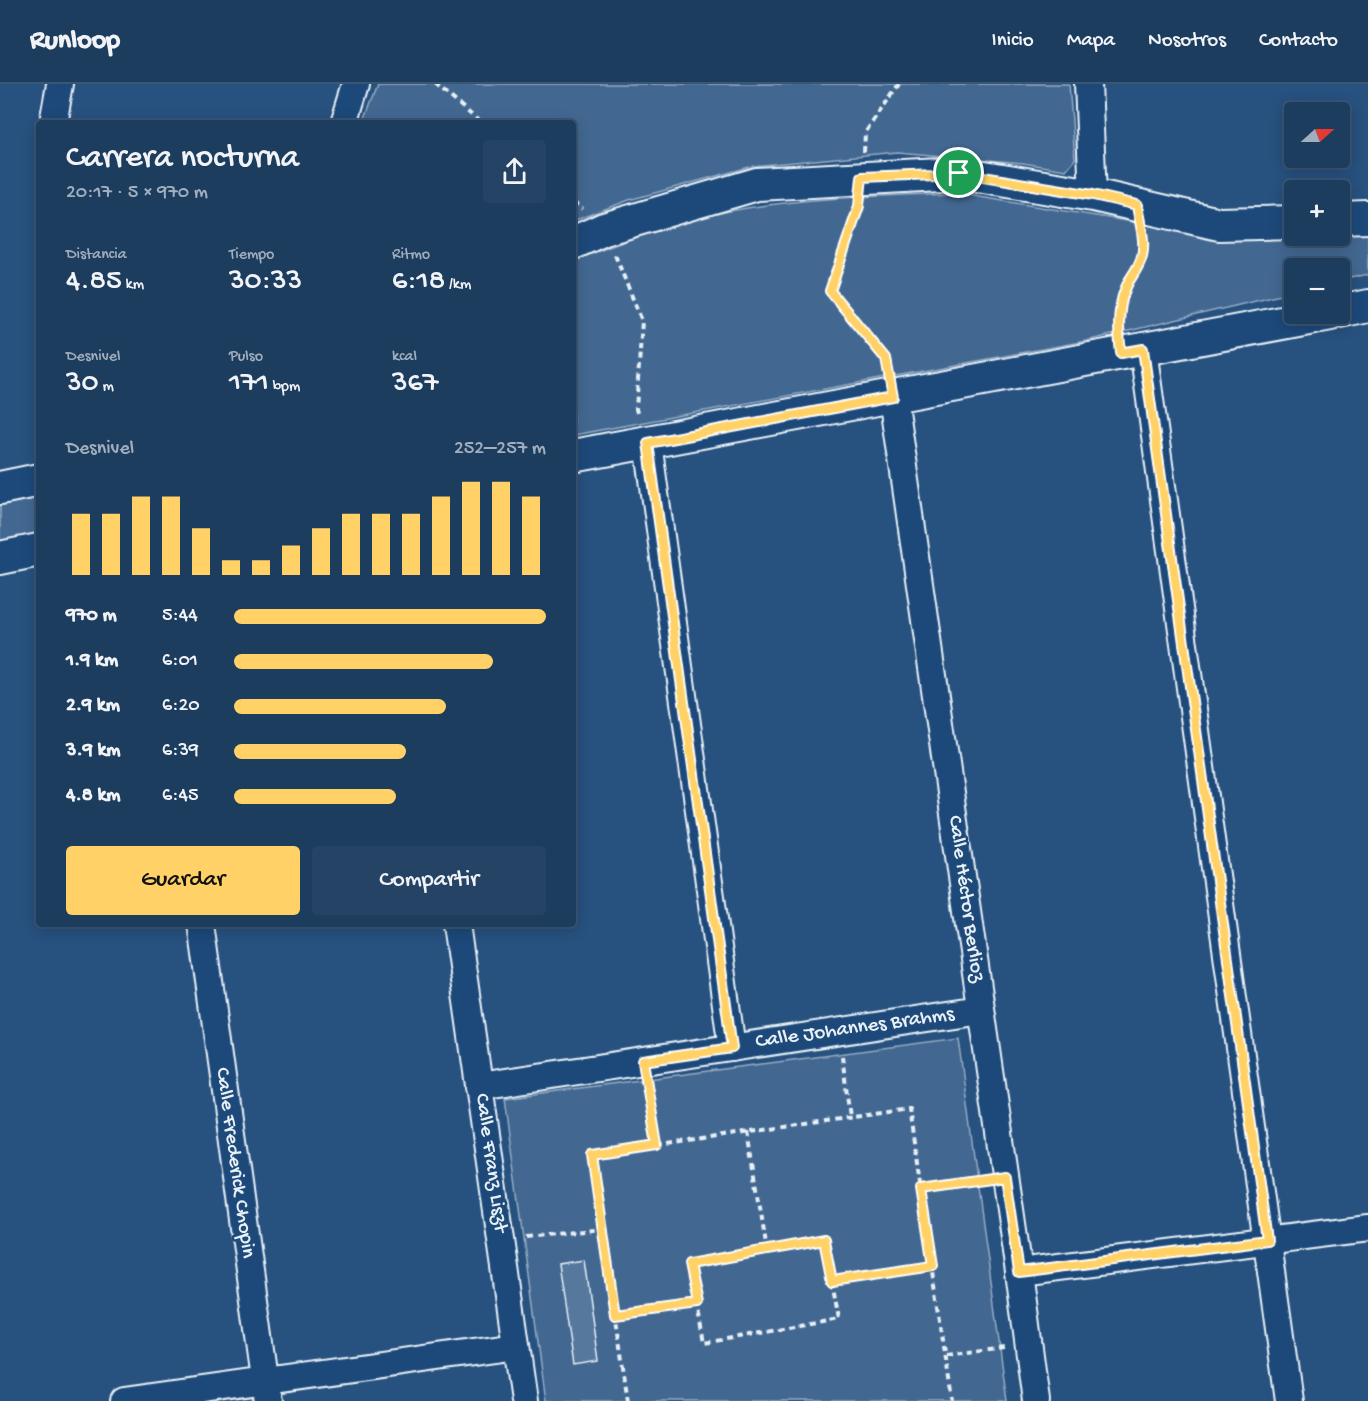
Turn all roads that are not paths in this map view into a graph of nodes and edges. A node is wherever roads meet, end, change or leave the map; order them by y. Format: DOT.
graph roads {
  1 [pos="60,84"];
  2 [pos="356,84"];
  3 [pos="1088,84"];
  4 [pos="54,120"];
  5 [pos="345,120"];
  6 [pos="1093,195"];
  7 [pos="1368,219"];
  8 [pos="1350,220"];
  9 [pos="1284,222"];
  10 [pos="576,242"];
  11 [pos="1368,306"];
  12 [pos="1350,310"];
  13 [pos="1284,323"];
  14 [pos="1132,351"];
  15 [pos="893,397"];
  16 [pos="648,443"];
  17 [pos="576,455"];
  18 [pos="36,481"];
  19 [pos="0,488"];
  20 [pos="36,551"];
  21 [pos="0,558"];
  22 [pos="202,927"];
  23 [pos="456,927"];
  24 [pos="981,1010"];
  25 [pos="732,1048"];
  26 [pos="478,1086"];
  27 [pos="1368,1228"];
  28 [pos="1267,1240"];
  29 [pos="1019,1272"];
  30 [pos="516,1346"];
  31 [pos="267,1391"];
  32 [pos="124,1401"];
  33 [pos="524,1401"];
  34 [pos="1036,1401"];
  35 [pos="1289,1401"];
  1 -- 4 [label="street"];
  2 -- 5 [label="street"];
  3 -- 6 [label="street"];
  6 -- 9 [label="street"];
  6 -- 10 [label="street"];
  7 -- 8 [label="street"];
  11 -- 12 [label="street"];
  13 -- 14 [label="street"];
  14 -- 15 [label="street"];
  14 -- 28 [label="street"];
  15 -- 16 [label="street"];
  15 -- 24 [label="street, Calle Héctor Berlioz"];
  16 -- 17 [label="street"];
  16 -- 25 [label="street"];
  18 -- 19 [label="street"];
  20 -- 21 [label="street"];
  22 -- 31 [label="street, Calle Frederick Chopin"];
  23 -- 26 [label="street, Calle Franz Liszt"];
  24 -- 25 [label="street, Calle Johannes Brahms"];
  24 -- 29 [label="street, Calle Héctor Berlioz"];
  25 -- 26 [label="street, Calle Johannes Brahms"];
  26 -- 30 [label="street, Calle Franz Liszt"];
  27 -- 28 [label="street"];
  28 -- 29 [label="street"];
  28 -- 35 [label="street"];
  29 -- 34 [label="street, Calle Héctor Berlioz"];
  30 -- 31 [label="street"];
  30 -- 33 [label="street, Calle Franz Liszt"];
  31 -- 32 [label="street"];
}
